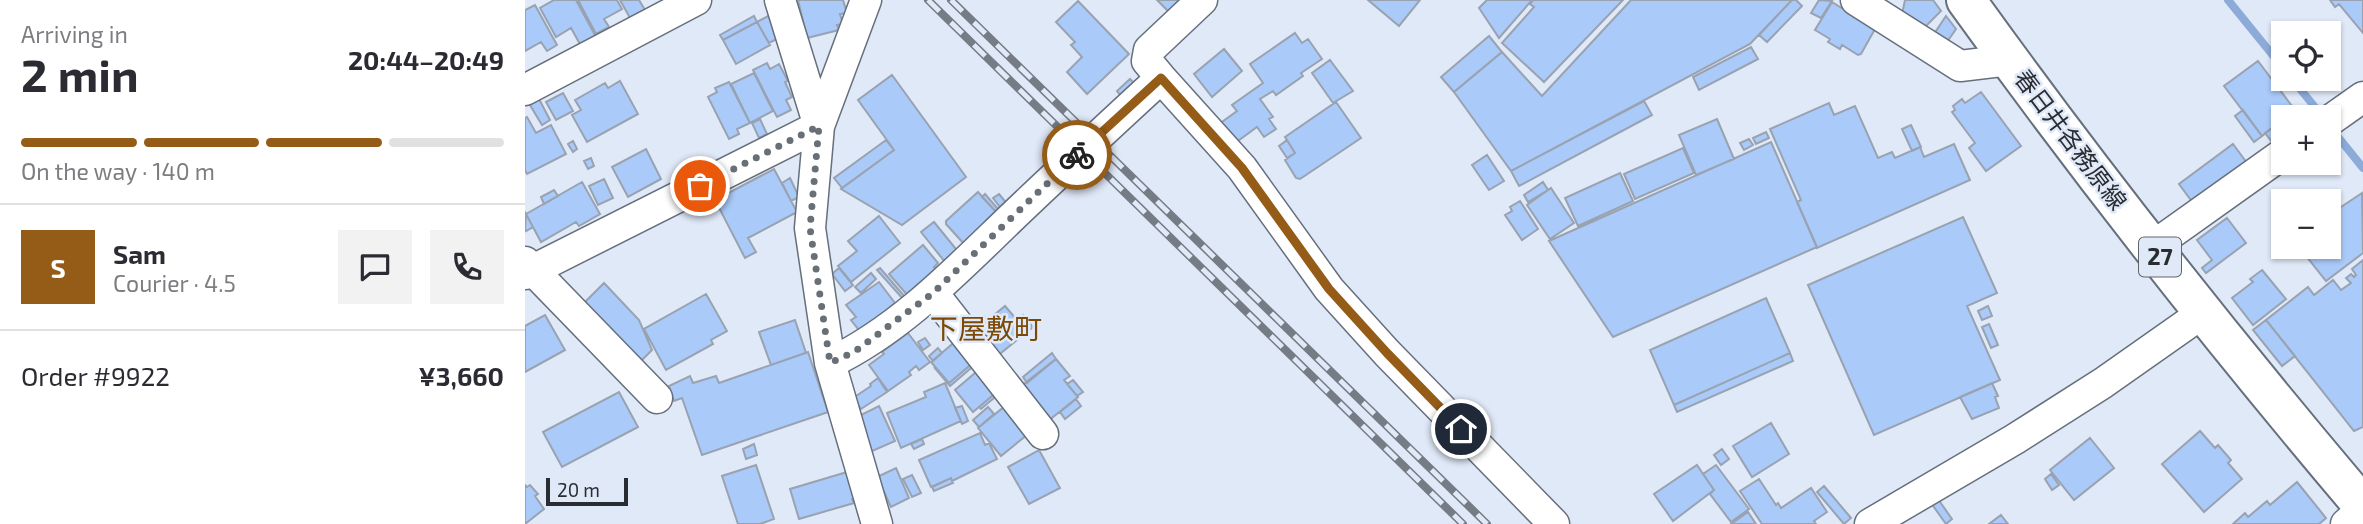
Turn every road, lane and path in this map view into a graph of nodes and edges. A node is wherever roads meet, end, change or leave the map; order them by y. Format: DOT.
graph roads {
  1 [pos="696,0"];
  2 [pos="780,0"];
  3 [pos="866,0"];
  4 [pos="1202,0"];
  5 [pos="1856,0"];
  6 [pos="1966,0"];
  7 [pos="2010,60"];
  8 [pos="1161,78"];
  9 [pos="525,90"];
  10 [pos="819,126"];
  11 [pos="2271,162"];
  12 [pos="2152,247"];
  13 [pos="528,269"];
  14 [pos="933,293"];
  15 [pos="2203,312"];
  16 [pos="830,363"];
  17 [pos="657,398"];
  18 [pos="1043,434"];
  19 [pos="2363,507"];
  20 [pos="877,524"];
  21 [pos="1554,524"];
  22 [pos="1870,524"];
  23 [pos="2346,524"];
  1 -- 9 [label="street"];
  2 -- 10 [label="street"];
  3 -- 10 [label="street"];
  4 -- 8 [label="street"];
  5 -- 7 [label="street"];
  6 -- 7 [label="main road, 春日井各務原線 / 27"];
  7 -- 12 [label="main road, 春日井各務原線 / 27"];
  8 -- 14 [label="street"];
  8 -- 21 [label="street"];
  10 -- 13 [label="street"];
  10 -- 16 [label="street"];
  11 -- 12 [label="street"];
  12 -- 15 [label="main road, 春日井各務原線 / 27"];
  13 -- 17 [label="street"];
  14 -- 16 [label="street"];
  14 -- 18 [label="street"];
  15 -- 19 [label="main road, 春日井各務原線 / 27"];
  15 -- 22 [label="street"];
  16 -- 20 [label="street"];
  19 -- 23 [label="street"];
}
